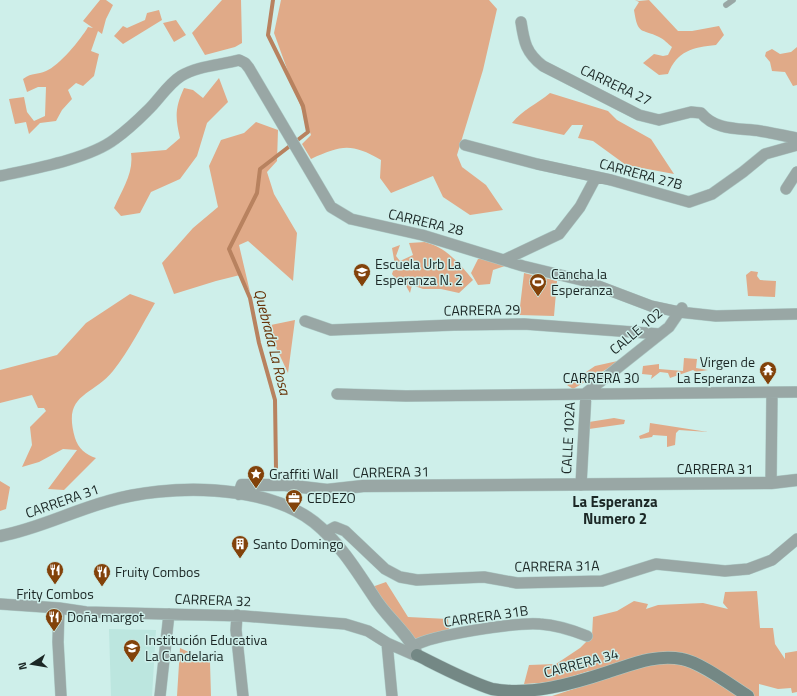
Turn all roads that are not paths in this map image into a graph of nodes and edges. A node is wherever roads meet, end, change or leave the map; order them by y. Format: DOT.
graph roads {
  1 [pos="733,0"];
  2 [pos="726,5"];
  3 [pos="521,22"];
  4 [pos="797,138"];
  5 [pos="465,145"];
  6 [pos="797,146"];
  7 [pos="797,172"];
  8 [pos="0,176"];
  9 [pos="596,177"];
  10 [pos="786,189"];
  11 [pos="504,260"];
  12 [pos="681,309"];
  13 [pos="797,314"];
  14 [pos="305,321"];
  15 [pos="660,334"];
  16 [pos="797,392"];
  17 [pos="586,393"];
  18 [pos="772,393"];
  19 [pos="337,394"];
  20 [pos="797,480"];
  21 [pos="771,483"];
  22 [pos="581,485"];
  23 [pos="239,494"];
  24 [pos="326,532"];
  25 [pos="0,536"];
  26 [pos="797,539"];
  27 [pos="0,604"];
  28 [pos="59,608"];
  29 [pos="170,614"];
  30 [pos="238,616"];
  31 [pos="587,636"];
  32 [pos="386,643"];
  33 [pos="416,650"];
  34 [pos="61,696"];
  35 [pos="160,696"];
  36 [pos="243,696"];
  37 [pos="392,696"];
  38 [pos="748,696"];
  1 -- 2 [label="lane"];
  3 -- 4 [label="street, CARRERA 27"];
  5 -- 9 [label="street, CARRERA 27B"];
  6 -- 9 [label="street, CARRERA 27B"];
  7 -- 10 [label="street"];
  8 -- 11 [label="street, CARRERA 28"];
  9 -- 11 [label="street"];
  11 -- 12 [label="street, CARRERA 28"];
  12 -- 13 [label="street"];
  12 -- 15 [label="street, CALLE 102"];
  14 -- 15 [label="street, CARRERA 29"];
  15 -- 17 [label="street, CALLE 102"];
  16 -- 18 [label="street, CARRERA 30"];
  17 -- 18 [label="street, CARRERA 30"];
  17 -- 19 [label="street, CARRERA 30"];
  17 -- 22 [label="street, CALLE 102A"];
  18 -- 21 [label="street"];
  20 -- 21 [label="street, CARRERA 31"];
  21 -- 22 [label="street, CARRERA 31"];
  22 -- 23 [label="street, CARRERA 31"];
  23 -- 24 [label="street"];
  23 -- 25 [label="street, CARRERA 31"];
  24 -- 26 [label="street, CARRERA 31A"];
  24 -- 33 [label="street"];
  27 -- 28 [label="street, CARRERA 32"];
  28 -- 29 [label="street, CARRERA 32"];
  28 -- 34 [label="street"];
  29 -- 30 [label="street, CARRERA 32"];
  29 -- 35 [label="street"];
  30 -- 32 [label="street, CARRERA 32"];
  30 -- 36 [label="street"];
  31 -- 33 [label="street, CARRERA 31B"];
  32 -- 33 [label="street, CARRERA 32"];
  32 -- 37 [label="street"];
  33 -- 38 [label="main road, CARRERA 34"];
}
